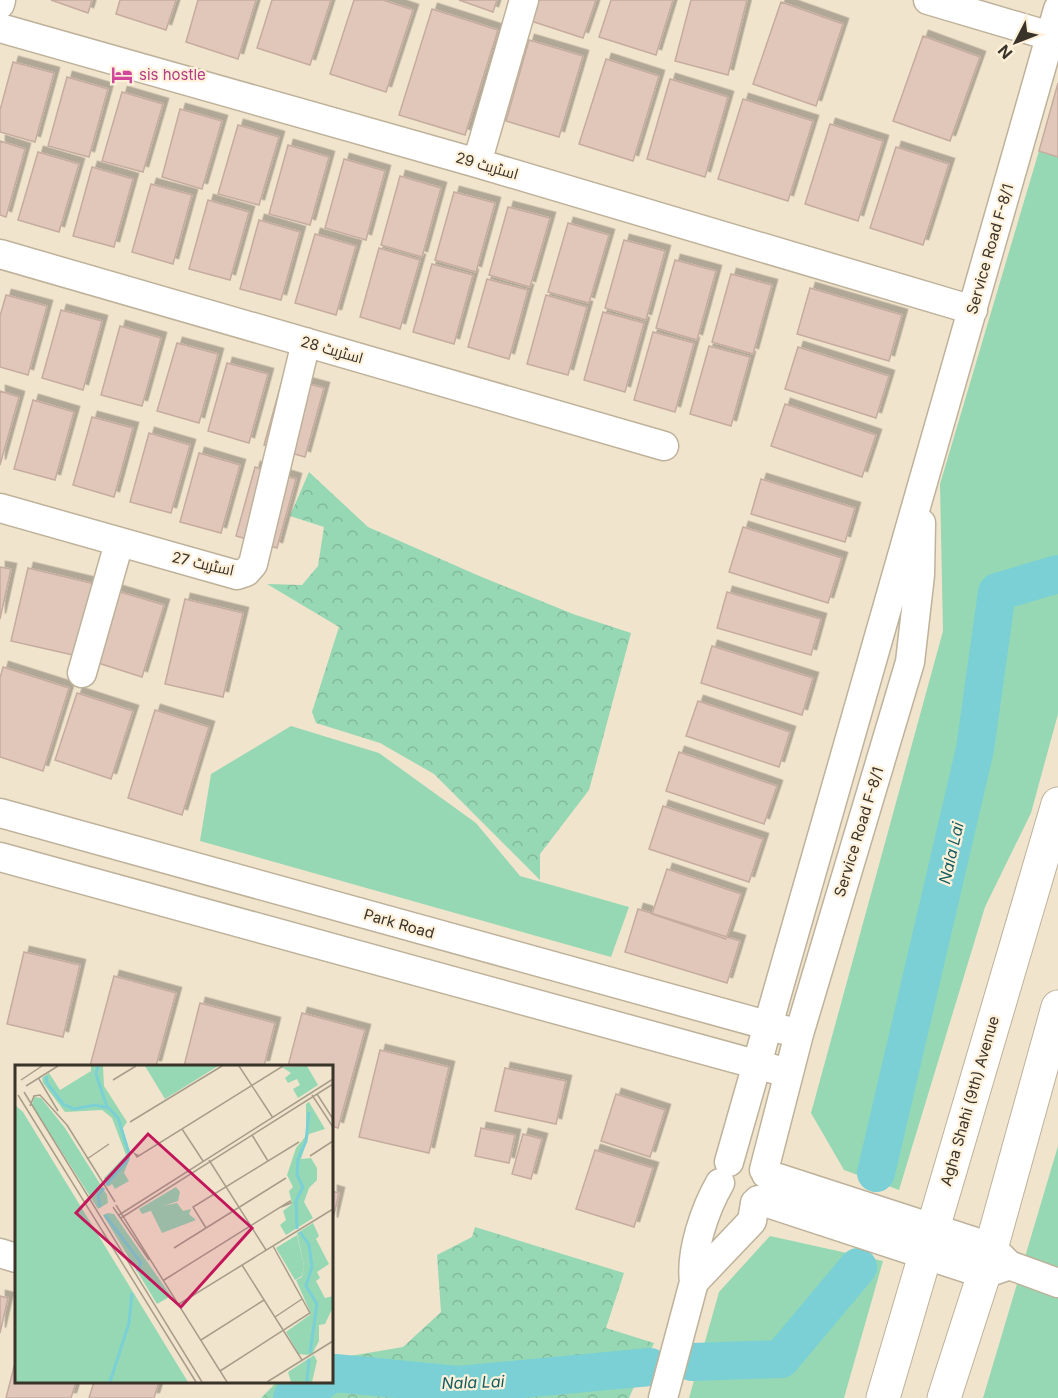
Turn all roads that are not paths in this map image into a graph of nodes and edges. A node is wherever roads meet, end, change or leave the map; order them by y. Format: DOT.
graph roads {
  1 [pos="524,0"];
  2 [pos="928,0"];
  3 [pos="1058,9"];
  4 [pos="0,28"];
  5 [pos="1050,36"];
  6 [pos="477,163"];
  7 [pos="0,254"];
  8 [pos="973,310"];
  9 [pos="306,342"];
  10 [pos="664,446"];
  11 [pos="921,488"];
  12 [pos="0,508"];
  13 [pos="120,543"];
  14 [pos="82,673"];
  15 [pos="1058,804"];
  16 [pos="0,813"];
  17 [pos="0,857"];
  18 [pos="1058,1007"];
  19 [pos="769,1026"];
  20 [pos="799,1034"];
  21 [pos="758,1064"];
  22 [pos="788,1073"];
  23 [pos="725,1173"];
  24 [pos="761,1187"];
  25 [pos="929,1241"];
  26 [pos="0,1253"];
  27 [pos="15,1258"];
  28 [pos="995,1262"];
  29 [pos="693,1282"];
  30 [pos="1058,1283"];
  31 [pos="663,1398"];
  32 [pos="884,1398"];
  33 [pos="944,1398"];
  1 -- 6 [label="street"];
  2 -- 5 [label="street"];
  3 -- 5 [label="street, Service Road F-8/1"];
  4 -- 6 [label="street, اسٹریٹ 29"];
  5 -- 8 [label="street, Service Road F-8/1"];
  6 -- 8 [label="street, اسٹریٹ 29"];
  7 -- 9 [label="street, اسٹریٹ 28"];
  8 -- 11 [label="street, Service Road F-8/1"];
  9 -- 10 [label="street, اسٹریٹ 28"];
  9 -- 13 [label="street, اسٹریٹ 27"];
  11 -- 19 [label="street, Service Road F-8/1"];
  11 -- 20 [label="street, Service Road F-8/1"];
  12 -- 13 [label="street, اسٹریٹ 27"];
  13 -- 14 [label="street"];
  15 -- 25 [label="main road, Agha Shahi (9th) Avenue"];
  16 -- 19 [label="street, Park Road"];
  17 -- 21 [label="street"];
  18 -- 28 [label="main road"];
  19 -- 20 [label="street, Park Road"];
  19 -- 21 [label="street, Service Road F-8/1"];
  20 -- 22 [label="street, Service Road F-8/1"];
  21 -- 22 [label="street"];
  21 -- 23 [label="street, Service Road F-8/1"];
  22 -- 24 [label="street, Service Road F-8/1"];
  23 -- 24 [label="street"];
  23 -- 24 [label="street"];
  23 -- 29 [label="street, Service Road F-8/1"];
  24 -- 25 [label="street"];
  24 -- 29 [label="street, Service Road F-8/1"];
  25 -- 28 [label="street"];
  25 -- 32 [label="main road, Agha Shahi (9th) Avenue"];
  26 -- 27 [label="street"];
  28 -- 30 [label="street"];
  28 -- 33 [label="main road"];
  29 -- 31 [label="street, Service Road F-8/1"];
}
